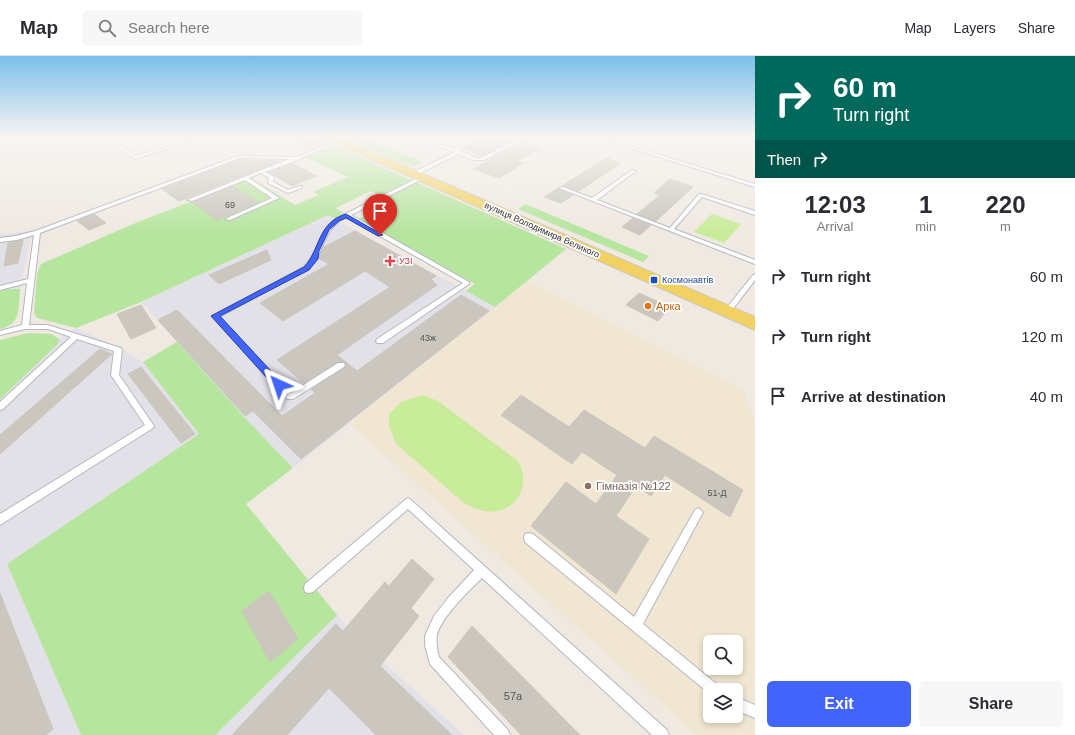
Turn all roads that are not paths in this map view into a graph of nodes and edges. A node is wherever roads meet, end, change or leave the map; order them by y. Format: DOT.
graph roads {
  1 [pos="208,169"];
  2 [pos="271,169"];
  3 [pos="401,169"];
  4 [pos="430,169"];
  5 [pos="699,169"];
  6 [pos="634,171"];
  7 [pos="262,172"];
  8 [pos="418,176"];
  9 [pos="247,179"];
  10 [pos="755,186"];
  11 [pos="300,187"];
  12 [pos="561,188"];
  13 [pos="190,200"];
  14 [pos="593,200"];
  15 [pos="755,213"];
  16 [pos="346,215"];
  17 [pos="228,219"];
  18 [pos="671,230"];
  19 [pos="37,232"];
  20 [pos="0,240"];
  21 [pos="755,262"];
  22 [pos="755,276"];
  23 [pos="31,280"];
  24 [pos="0,288"];
  25 [pos="727,312"];
  26 [pos="755,324"];
  27 [pos="25,327"];
  28 [pos="0,333"];
  29 [pos="76,336"];
  30 [pos="380,341"];
  31 [pos="341,365"];
  32 [pos="0,407"];
  33 [pos="698,513"];
  34 [pos="0,520"];
  35 [pos="529,538"];
  36 [pos="482,570"];
  37 [pos="309,588"];
  38 [pos="636,625"];
  39 [pos="706,683"];
  40 [pos="743,706"];
  41 [pos="755,712"];
  42 [pos="503,735"];
  43 [pos="662,735"];
  1 -- 19 [label="lane"];
  2 -- 7 [label="lane"];
  3 -- 8 [label="main road, вулиця Володимира Великого"];
  4 -- 8 [label="lane"];
  5 -- 10 [label="lane"];
  6 -- 14 [label="lane"];
  7 -- 9 [label="lane"];
  7 -- 11 [label="lane"];
  8 -- 16 [label="lane"];
  8 -- 25 [label="main road, вулиця Володимира Великого"];
  9 -- 13 [label="lane"];
  9 -- 17 [label="lane"];
  12 -- 14 [label="lane"];
  14 -- 18 [label="lane"];
  15 -- 18 [label="lane"];
  16 -- 30 [label="lane"];
  16 -- 31 [label="lane"];
  18 -- 21 [label="lane"];
  19 -- 20 [label="lane"];
  19 -- 23 [label="lane"];
  22 -- 25 [label="lane"];
  23 -- 24 [label="lane"];
  23 -- 27 [label="lane"];
  25 -- 26 [label="main road, вулиця Володимира Великого"];
  27 -- 28 [label="lane"];
  27 -- 29 [label="lane"];
  29 -- 32 [label="lane"];
  29 -- 34 [label="lane"];
  33 -- 38 [label="lane"];
  35 -- 38 [label="lane"];
  36 -- 37 [label="lane"];
  36 -- 42 [label="lane"];
  36 -- 43 [label="lane"];
  38 -- 39 [label="lane"];
  40 -- 41 [label="lane"];
}
